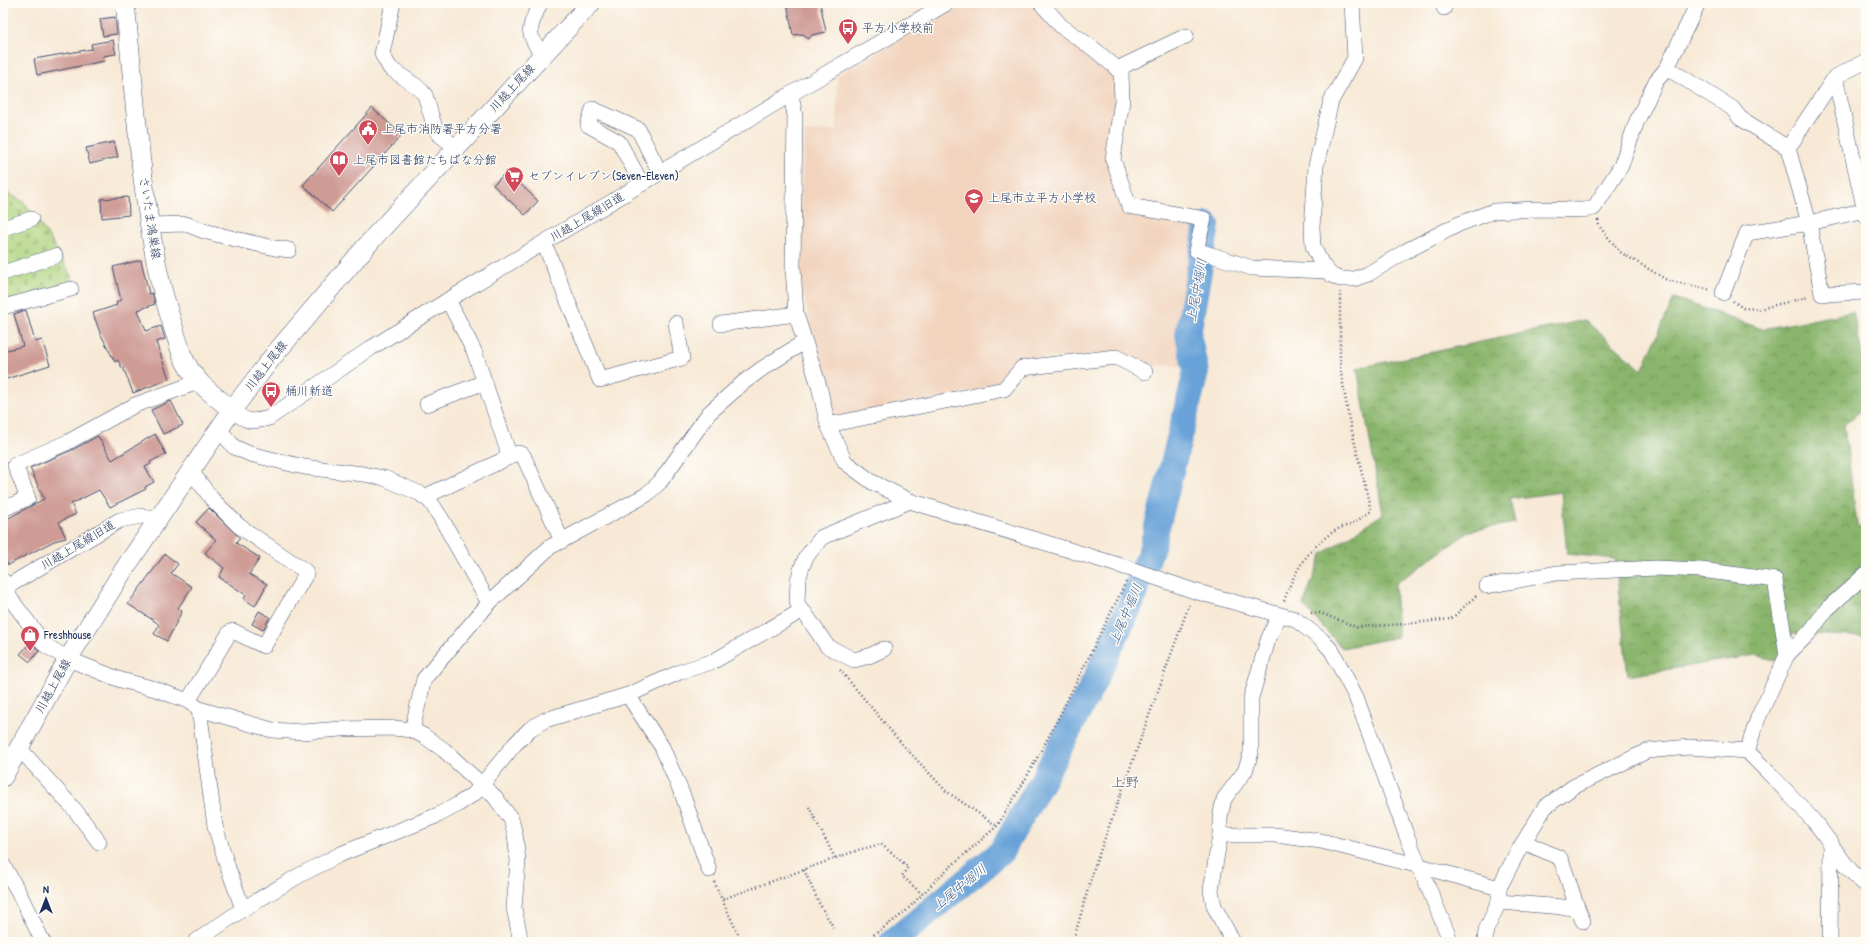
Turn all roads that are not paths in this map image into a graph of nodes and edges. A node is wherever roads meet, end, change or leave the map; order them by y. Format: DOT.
graph roads {
  1 [pos="125,3"];
  2 [pos="393,3"];
  3 [pos="540,3"];
  4 [pos="591,3"];
  5 [pos="947,3"];
  6 [pos="1041,3"];
  7 [pos="1352,3"];
  8 [pos="1698,3"];
  9 [pos="921,9"];
  10 [pos="1186,36"];
  11 [pos="542,56"];
  12 [pos="1866,61"];
  13 [pos="1667,68"];
  14 [pos="1117,69"];
  15 [pos="1835,77"];
  16 [pos="791,94"];
  17 [pos="457,148"];
  18 [pos="1788,148"];
  19 [pos="660,173"];
  20 [pos="642,184"];
  21 [pos="1866,212"];
  22 [pos="31,219"];
  23 [pos="1809,223"];
  24 [pos="150,225"];
  25 [pos="3,228"];
  26 [pos="544,243"];
  27 [pos="289,250"];
  28 [pos="55,256"];
  29 [pos="3,273"];
  30 [pos="1333,275"];
  31 [pos="71,289"];
  32 [pos="1866,292"];
  33 [pos="1723,293"];
  34 [pos="448,300"];
  35 [pos="4,304"];
  36 [pos="796,314"];
  37 [pos="676,323"];
  38 [pos="721,324"];
  39 [pos="804,342"];
  40 [pos="1145,372"];
  41 [pos="198,382"];
  42 [pos="485,382"];
  43 [pos="427,404"];
  44 [pos="232,410"];
  45 [pos="828,425"];
  46 [pos="219,430"];
  47 [pos="510,457"];
  48 [pos="191,471"];
  49 [pos="424,497"];
  50 [pos="910,501"];
  51 [pos="3,509"];
  52 [pos="157,519"];
  53 [pos="562,541"];
  54 [pos="1866,574"];
  55 [pos="4,586"];
  56 [pos="1487,586"];
  57 [pos="489,603"];
  58 [pos="801,611"];
  59 [pos="1280,615"];
  60 [pos="884,649"];
  61 [pos="1787,655"];
  62 [pos="68,659"];
  63 [pos="628,695"];
  64 [pos="194,705"];
  65 [pos="412,730"];
  66 [pos="19,748"];
  67 [pos="1747,751"];
  68 [pos="3,777"];
  69 [pos="482,786"];
  70 [pos="1220,835"];
  71 [pos="99,842"];
  72 [pos="1524,842"];
  73 [pos="1831,842"];
  74 [pos="3,865"];
  75 [pos="1420,866"];
  76 [pos="709,870"];
  77 [pos="1866,885"];
  78 [pos="1499,895"];
  79 [pos="243,909"];
  80 [pos="43,942"];
  81 [pos="195,942"];
  82 [pos="521,942"];
  83 [pos="1233,942"];
  84 [pos="1451,942"];
  85 [pos="1485,942"];
  86 [pos="1830,942"];
  1 -- 24 [label="main road, さいたま鴻巣線"];
  2 -- 17 [label="street"];
  3 -- 11 [label="street"];
  4 -- 11 [label="main road, 川越上尾線"];
  5 -- 9 [label="street, 川越上尾線旧道"];
  6 -- 14 [label="street"];
  7 -- 30 [label="street"];
  8 -- 13 [label="street"];
  9 -- 16 [label="street, 川越上尾線旧道"];
  10 -- 14 [label="street"];
  11 -- 17 [label="main road, 川越上尾線"];
  12 -- 15 [label="street"];
  13 -- 18 [label="street"];
  13 -- 30 [label="street"];
  14 -- 30 [label="street"];
  15 -- 18 [label="street"];
  15 -- 21 [label="street"];
  16 -- 19 [label="street, 川越上尾線旧道"];
  16 -- 36 [label="street"];
  17 -- 44 [label="main road, 川越上尾線"];
  18 -- 23 [label="street"];
  19 -- 20 [label="street, 川越上尾線旧道"];
  19 -- 20 [label="street"];
  20 -- 26 [label="street, 川越上尾線旧道"];
  21 -- 23 [label="street"];
  22 -- 25 [label="street"];
  23 -- 32 [label="street"];
  23 -- 33 [label="street"];
  24 -- 27 [label="street"];
  24 -- 41 [label="main road, さいたま鴻巣線"];
  26 -- 34 [label="street, 川越上尾線旧道"];
  26 -- 37 [label="street"];
  28 -- 29 [label="street"];
  31 -- 35 [label="street"];
  34 -- 42 [label="street"];
  34 -- 44 [label="street, 川越上尾線旧道"];
  36 -- 38 [label="street"];
  36 -- 39 [label="street"];
  39 -- 45 [label="street"];
  39 -- 53 [label="street"];
  40 -- 45 [label="street"];
  41 -- 44 [label="main road, さいたま鴻巣線"];
  41 -- 51 [label="street"];
  42 -- 43 [label="street"];
  42 -- 47 [label="street"];
  44 -- 46 [label="main road, 川越上尾線"];
  45 -- 50 [label="street"];
  46 -- 48 [label="main road, 川越上尾線"];
  46 -- 49 [label="street"];
  47 -- 49 [label="street"];
  47 -- 53 [label="street"];
  48 -- 52 [label="main road, 川越上尾線"];
  48 -- 64 [label="street"];
  49 -- 57 [label="street"];
  50 -- 58 [label="street"];
  50 -- 59 [label="street"];
  52 -- 55 [label="street, 川越上尾線旧道"];
  52 -- 62 [label="main road, 川越上尾線"];
  53 -- 57 [label="street"];
  54 -- 61 [label="street"];
  55 -- 62 [label="street"];
  56 -- 61 [label="street"];
  57 -- 65 [label="street"];
  58 -- 60 [label="street"];
  58 -- 63 [label="street"];
  59 -- 70 [label="street"];
  59 -- 75 [label="street"];
  61 -- 67 [label="street"];
  62 -- 64 [label="street"];
  62 -- 66 [label="main road, 川越上尾線"];
  63 -- 69 [label="street"];
  63 -- 76 [label="street"];
  64 -- 65 [label="street"];
  64 -- 79 [label="street"];
  65 -- 69 [label="street"];
  66 -- 68 [label="main road, 川越上尾線"];
  66 -- 71 [label="street"];
  67 -- 72 [label="street"];
  67 -- 73 [label="street"];
  69 -- 79 [label="street"];
  69 -- 82 [label="street"];
  70 -- 75 [label="street"];
  70 -- 83 [label="street"];
  72 -- 78 [label="street"];
  72 -- 78 [label="street"];
  73 -- 77 [label="street"];
  73 -- 86 [label="street"];
  74 -- 80 [label="street"];
  75 -- 78 [label="street"];
  75 -- 84 [label="street"];
  78 -- 85 [label="street"];
  79 -- 81 [label="street"];
}
